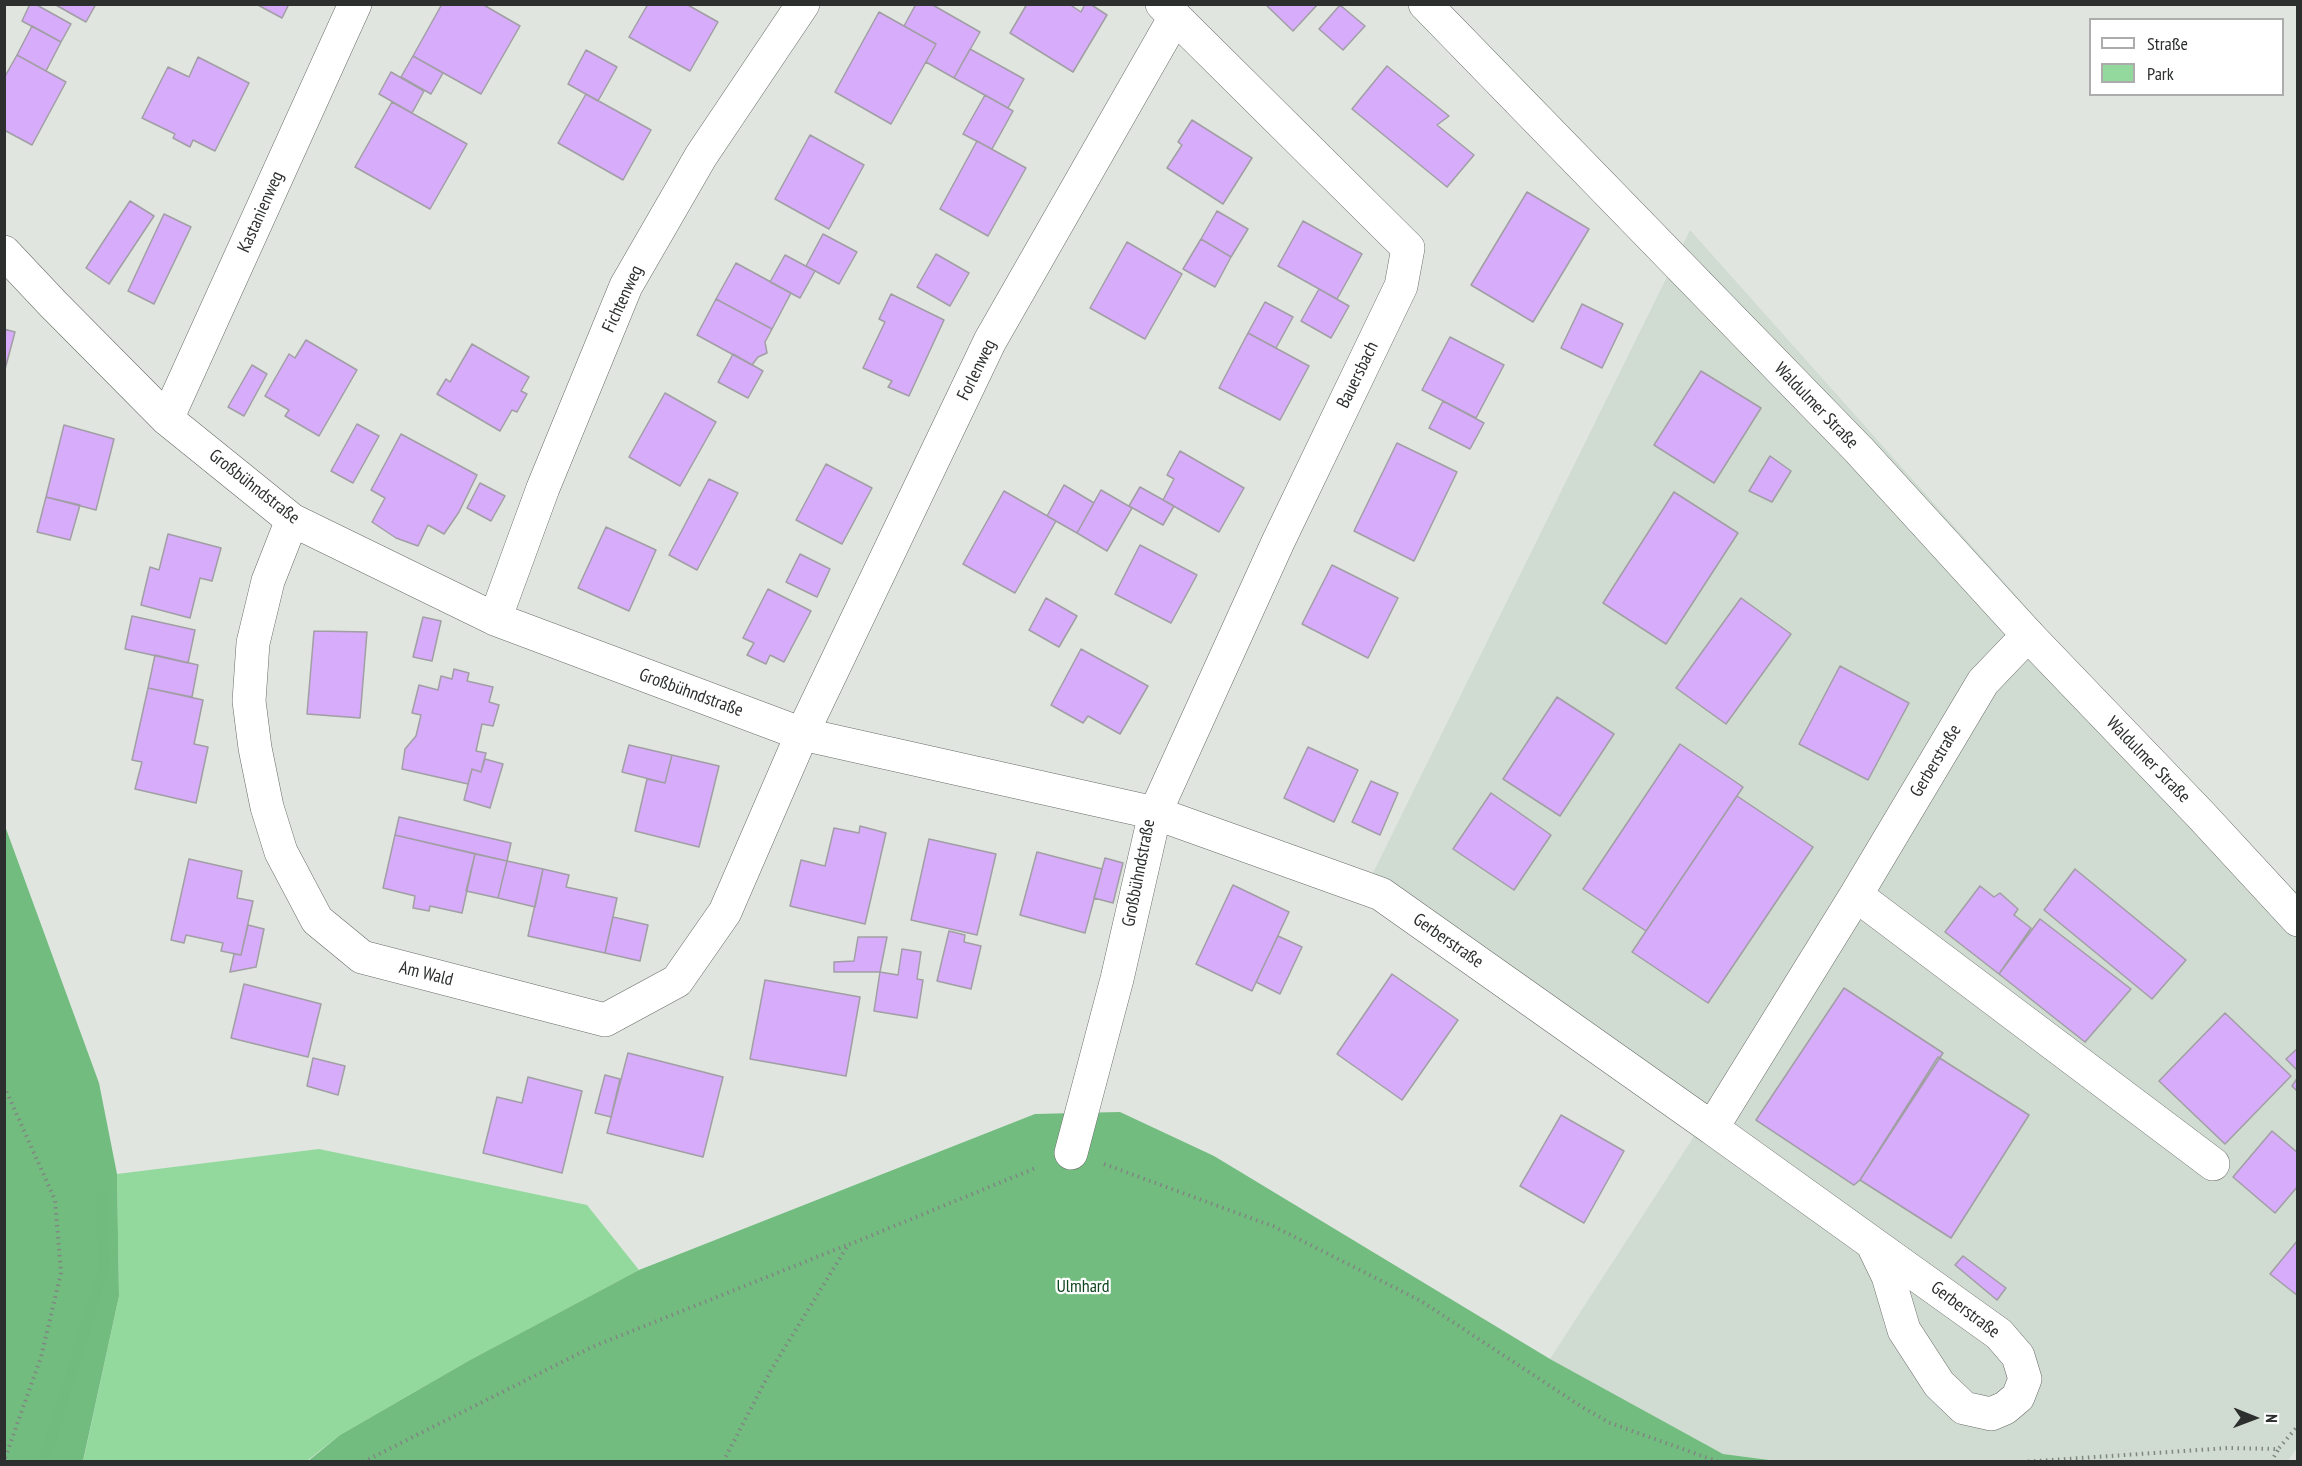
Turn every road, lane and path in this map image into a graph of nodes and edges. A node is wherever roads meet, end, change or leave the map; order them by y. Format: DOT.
graph roads {
  1 [pos="355,4"];
  2 [pos="803,4"];
  3 [pos="1425,4"];
  4 [pos="1169,11"];
  5 [pos="4,252"];
  6 [pos="167,419"];
  7 [pos="292,520"];
  8 [pos="495,620"];
  9 [pos="2028,635"];
  10 [pos="802,734"];
  11 [pos="1155,813"];
  12 [pos="1856,896"];
  13 [pos="2298,920"];
  14 [pos="4,1086"];
  15 [pos="1712,1128"];
  16 [pos="1071,1153"];
  17 [pos="2213,1164"];
  18 [pos="1872,1243"];
  19 [pos="848,1245"];
  20 [pos="2298,1426"];
  21 [pos="2278,1449"];
  22 [pos="4,1461"];
  23 [pos="363,1461"];
  24 [pos="723,1461"];
  25 [pos="1719,1461"];
  26 [pos="2022,1461"];
  27 [pos="2271,1461"];
  1 -- 6 [label="street, Kastanienweg"];
  2 -- 8 [label="street, Fichtenweg"];
  3 -- 9 [label="street, Waldulmer Straße"];
  4 -- 10 [label="street, Forlenweg"];
  4 -- 11 [label="street, Bauersbach"];
  5 -- 6 [label="street, Großbühndstraße"];
  6 -- 7 [label="street, Großbühndstraße"];
  7 -- 8 [label="street, Großbühndstraße"];
  7 -- 10 [label="street, Am Wald"];
  8 -- 10 [label="street, Großbühndstraße"];
  9 -- 12 [label="street, Gerberstraße"];
  9 -- 13 [label="street, Waldulmer Straße"];
  10 -- 11 [label="street, Großbühndstraße"];
  11 -- 15 [label="street, Gerberstraße"];
  11 -- 16 [label="street, Großbühndstraße"];
  12 -- 15 [label="street, Gerberstraße"];
  12 -- 17 [label="street"];
  14 -- 22 [label="path"];
  15 -- 18 [label="street, Gerberstraße"];
  16 -- 19 [label="path"];
  16 -- 25 [label="path"];
  18 -- 18 [label="street, Gerberstraße"];
  19 -- 23 [label="path"];
  19 -- 24 [label="path"];
  20 -- 21 [label="path"];
  21 -- 26 [label="path"];
  21 -- 27 [label="path"];
}
